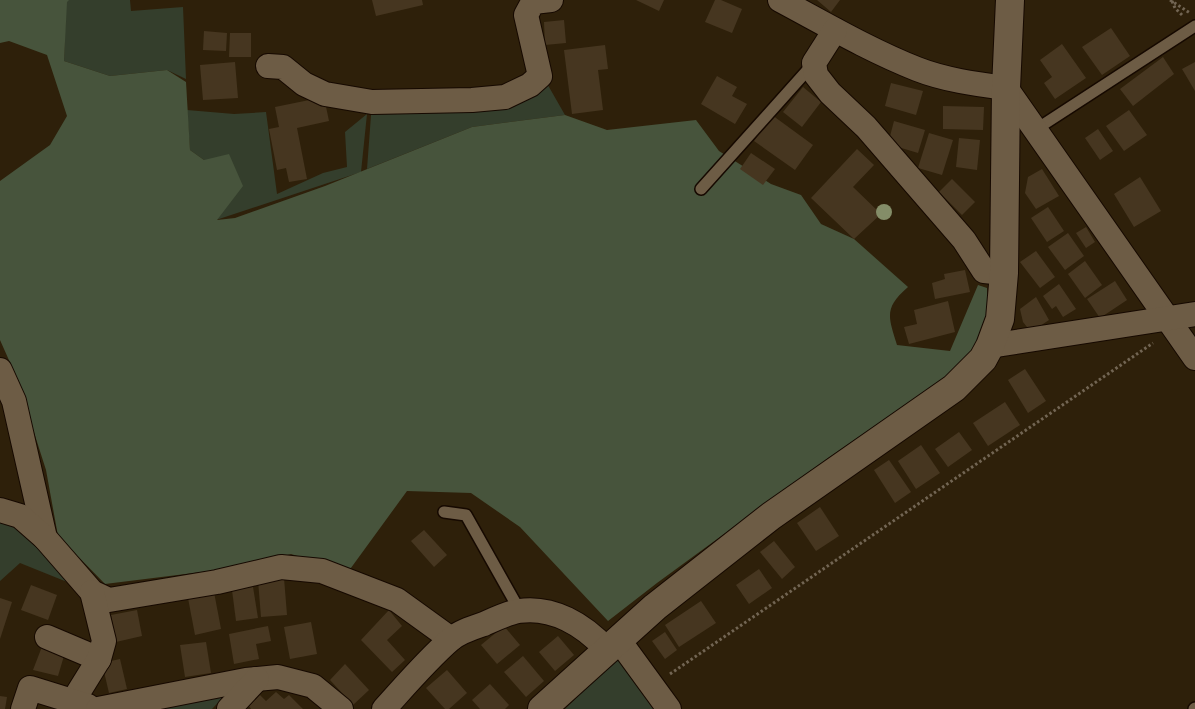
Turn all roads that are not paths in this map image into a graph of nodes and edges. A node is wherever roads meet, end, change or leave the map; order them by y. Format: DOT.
graph roads {
  1 [pos="551,0"];
  2 [pos="780,0"];
  3 [pos="1010,0"];
  4 [pos="1195,26"];
  5 [pos="836,30"];
  6 [pos="814,63"];
  7 [pos="268,66"];
  8 [pos="1006,88"];
  9 [pos="1035,130"];
  10 [pos="701,189"];
  11 [pos="1004,273"];
  12 [pos="1195,314"];
  13 [pos="1171,324"];
  14 [pos="990,346"];
  15 [pos="1195,358"];
  16 [pos="0,370"];
  17 [pos="0,510"];
  18 [pos="444,512"];
  19 [pos="45,538"];
  20 [pos="92,592"];
  21 [pos="520,611"];
  22 [pos="47,637"];
  23 [pos="450,639"];
  24 [pos="612,644"];
  25 [pos="99,659"];
  26 [pos="257,679"];
  27 [pos="73,702"];
  28 [pos="23,709"];
  29 [pos="98,709"];
  30 [pos="229,709"];
  31 [pos="341,709"];
  32 [pos="384,709"];
  33 [pos="542,709"];
  34 [pos="669,709"];
  1 -- 7 [label="street"];
  2 -- 5 [label="street"];
  3 -- 8 [label="street"];
  4 -- 9 [label="lane"];
  5 -- 6 [label="street"];
  5 -- 8 [label="street"];
  6 -- 10 [label="lane"];
  6 -- 11 [label="street"];
  8 -- 9 [label="street"];
  8 -- 11 [label="street"];
  9 -- 13 [label="street"];
  11 -- 14 [label="street"];
  12 -- 13 [label="street"];
  13 -- 14 [label="street"];
  13 -- 15 [label="street"];
  14 -- 24 [label="street"];
  16 -- 19 [label="street"];
  17 -- 19 [label="street"];
  18 -- 21 [label="lane"];
  19 -- 20 [label="street"];
  20 -- 23 [label="street"];
  20 -- 25 [label="street"];
  21 -- 23 [label="street"];
  21 -- 24 [label="street"];
  22 -- 25 [label="street"];
  23 -- 32 [label="street"];
  24 -- 33 [label="street"];
  24 -- 34 [label="street"];
  25 -- 27 [label="street"];
  26 -- 29 [label="street"];
  26 -- 30 [label="street"];
  26 -- 31 [label="street"];
  27 -- 28 [label="street"];
  27 -- 29 [label="street"];
}
